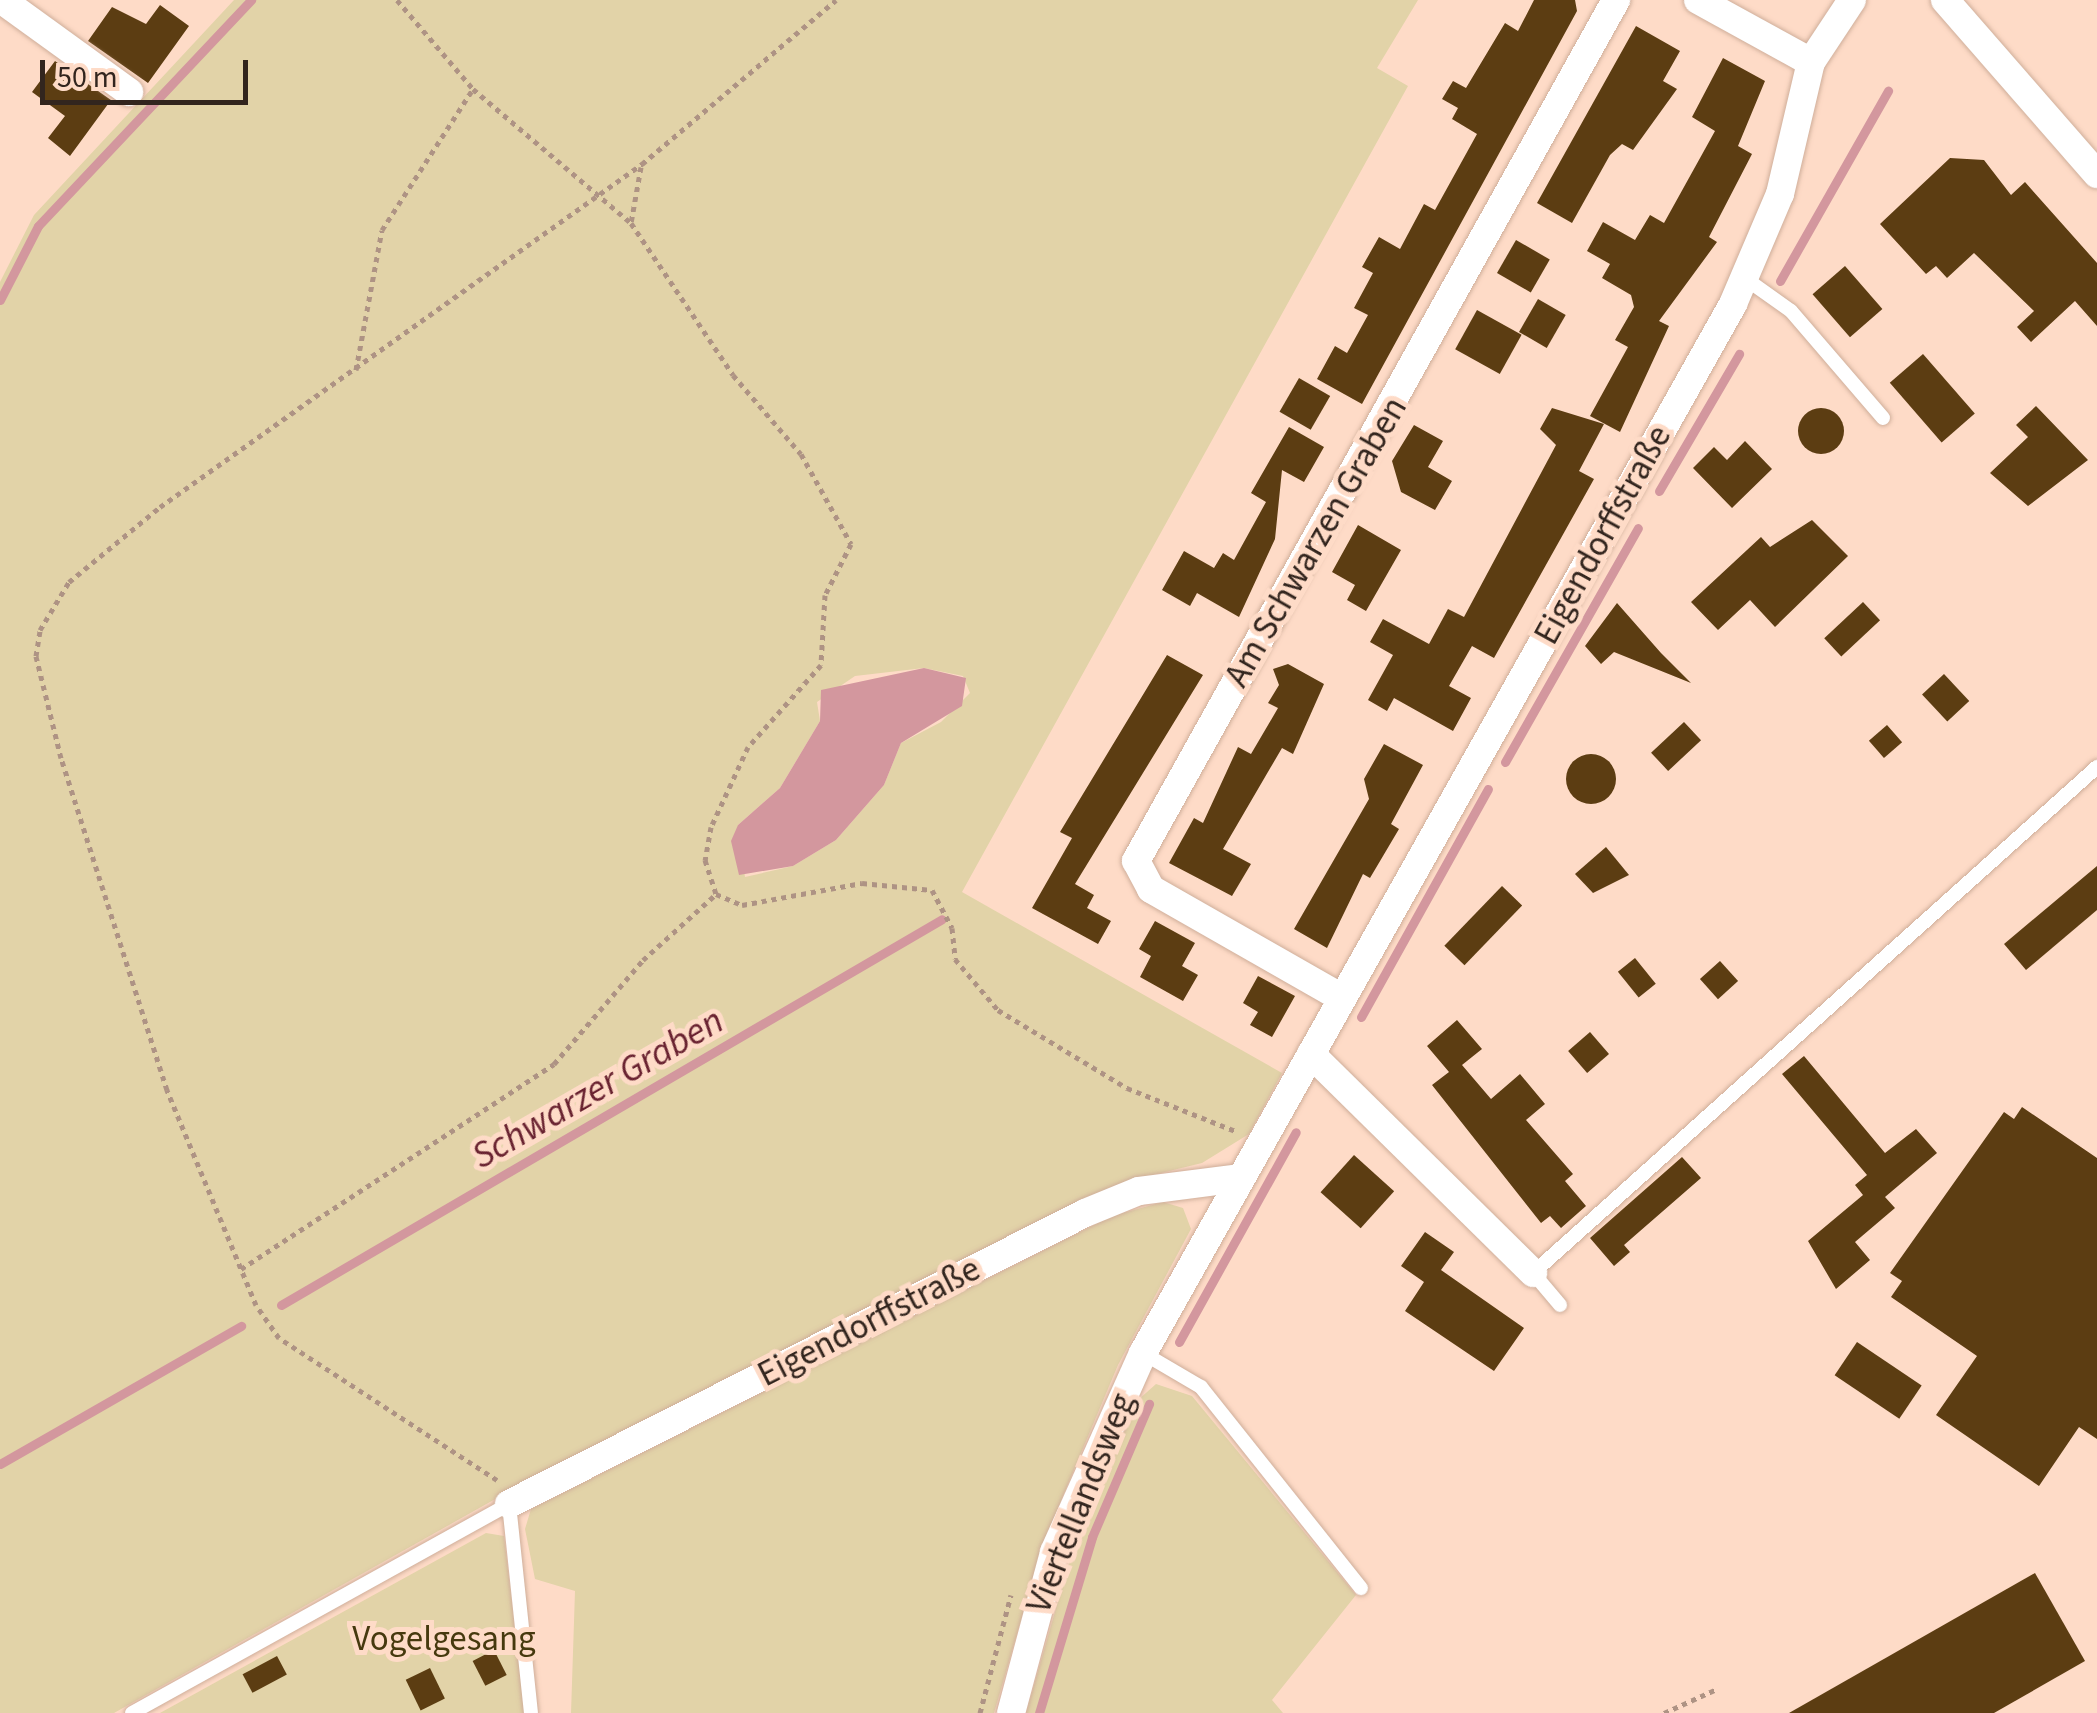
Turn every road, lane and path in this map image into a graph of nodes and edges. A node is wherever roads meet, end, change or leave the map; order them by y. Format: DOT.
graph roads {
  1 [pos="2,0"];
  2 [pos="396,0"];
  3 [pos="836,0"];
  4 [pos="1616,0"];
  5 [pos="1698,0"];
  6 [pos="1852,0"];
  7 [pos="1945,0"];
  8 [pos="1811,62"];
  9 [pos="473,89"];
  10 [pos="129,92"];
  11 [pos="642,164"];
  12 [pos="2097,174"];
  13 [pos="596,198"];
  14 [pos="631,223"];
  15 [pos="1746,279"];
  16 [pos="356,370"];
  17 [pos="1883,418"];
  18 [pos="2097,767"];
  19 [pos="716,894"];
  20 [pos="1342,998"];
  21 [pos="1310,1054"];
  22 [pos="1262,1141"];
  23 [pos="1241,1178"];
  24 [pos="241,1269"];
  25 [pos="1533,1273"];
  26 [pos="1176,1296"];
  27 [pos="1560,1305"];
  28 [pos="1143,1353"];
  29 [pos="509,1504"];
  30 [pos="1362,1588"];
  31 [pos="1718,1689"];
  32 [pos="132,1713"];
  33 [pos="531,1713"];
  34 [pos="1011,1713"];
  35 [pos="1664,1713"];
  1 -- 10 [label="street"];
  2 -- 9 [label="path"];
  3 -- 11 [label="path"];
  4 -- 20 [label="street, Am Schwarzen Graben"];
  5 -- 8 [label="street"];
  6 -- 8 [label="street, Eigendorffstraße"];
  7 -- 12 [label="street"];
  8 -- 15 [label="street, Eigendorffstraße"];
  9 -- 13 [label="path"];
  9 -- 16 [label="path"];
  11 -- 13 [label="path"];
  11 -- 14 [label="path"];
  13 -- 14 [label="path"];
  13 -- 16 [label="path"];
  14 -- 19 [label="path"];
  15 -- 17 [label="lane"];
  15 -- 20 [label="street, Eigendorffstraße"];
  16 -- 24 [label="path"];
  18 -- 25 [label="lane"];
  19 -- 22 [label="path"];
  19 -- 24 [label="path"];
  20 -- 21 [label="street, Eigendorffstraße"];
  21 -- 22 [label="street, Eigendorffstraße"];
  21 -- 25 [label="street"];
  22 -- 23 [label="street, Eigendorffstraße"];
  23 -- 26 [label="street, Eigendorffstraße"];
  23 -- 29 [label="street, Eigendorffstraße"];
  24 -- 29 [label="path"];
  25 -- 27 [label="lane"];
  26 -- 28 [label="street, Viertellandsweg"];
  28 -- 30 [label="lane, Viertellandsweg"];
  28 -- 34 [label="street, Viertellandsweg"];
  29 -- 32 [label="lane, Eigendorffstraße"];
  29 -- 33 [label="lane"];
  31 -- 35 [label="path"];
}
